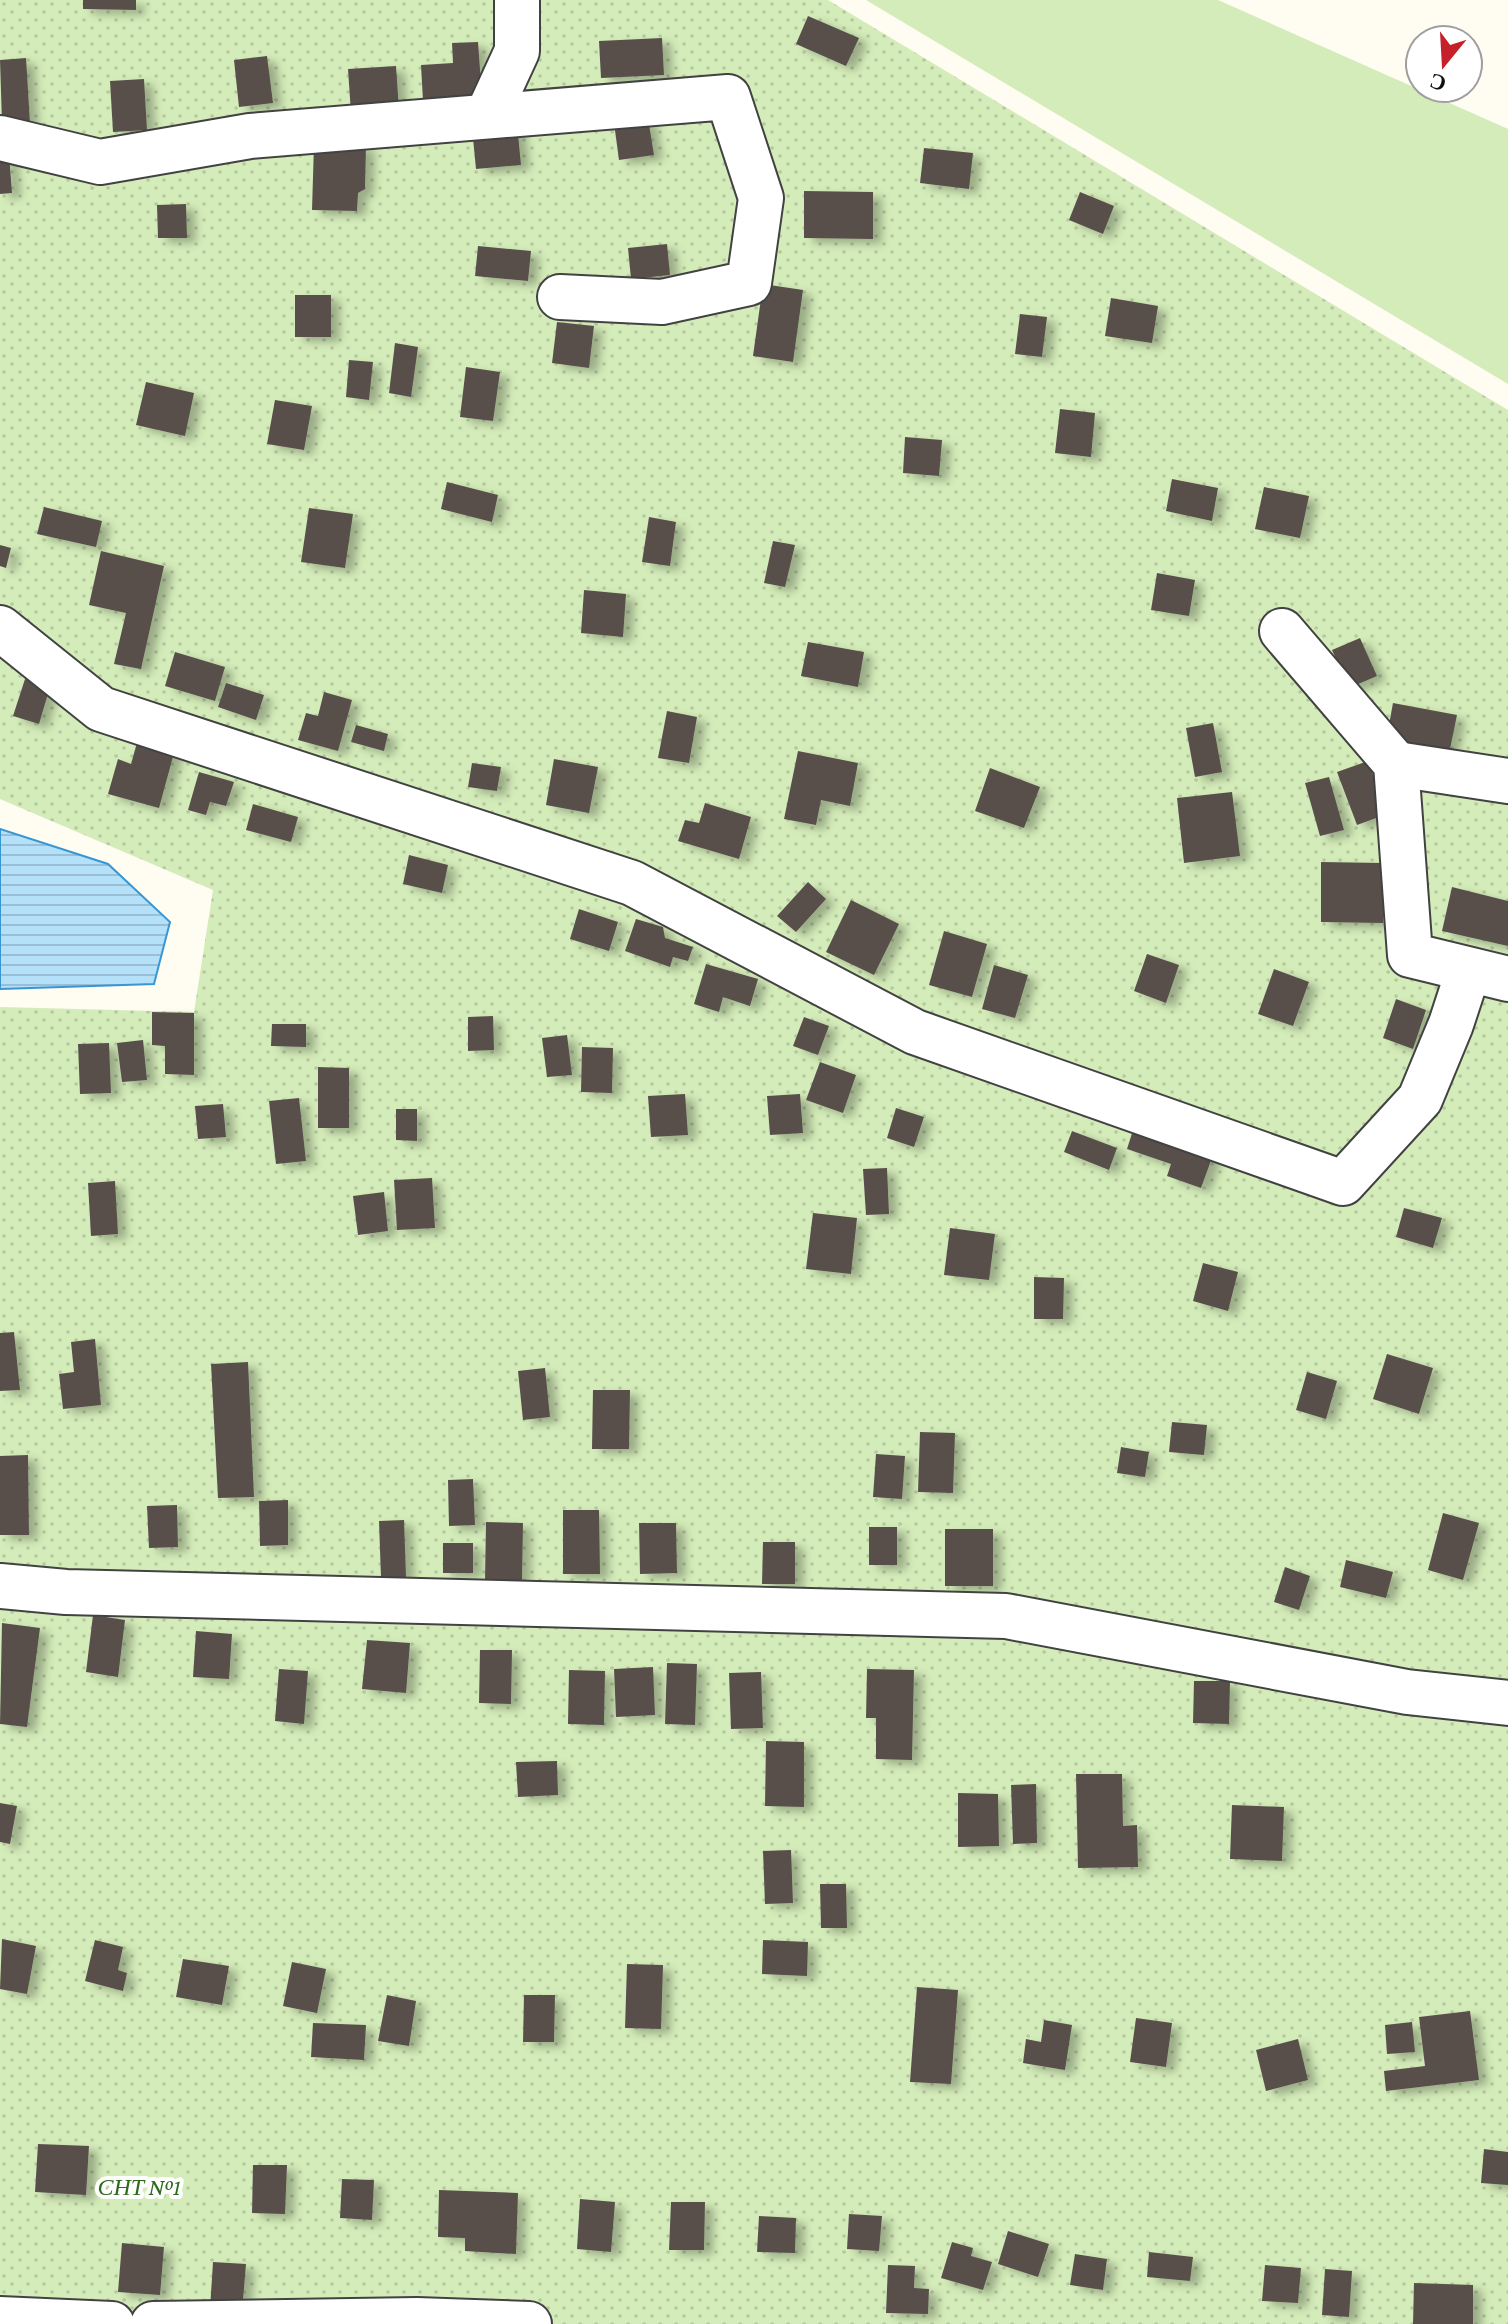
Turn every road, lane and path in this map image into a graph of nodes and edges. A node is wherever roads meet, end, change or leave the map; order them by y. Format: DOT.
graph roads {
  1 [pos="517,0"];
  2 [pos="488,114"];
  3 [pos="0,138"];
  4 [pos="560,297"];
  5 [pos="0,628"];
  6 [pos="1282,631"];
  7 [pos="1396,764"];
  8 [pos="1508,781"];
  9 [pos="1488,975"];
  10 [pos="0,1586"];
  11 [pos="1508,1703"];
  12 [pos="0,2319"];
  13 [pos="112,2324"];
  14 [pos="153,2324"];
  15 [pos="529,2324"];
  1 -- 2 [label="street"];
  2 -- 3 [label="street"];
  2 -- 4 [label="street"];
  5 -- 9 [label="street"];
  6 -- 7 [label="street"];
  7 -- 8 [label="street"];
  7 -- 9 [label="street"];
  10 -- 11 [label="street"];
  12 -- 13 [label="street"];
  14 -- 15 [label="street"];
}
